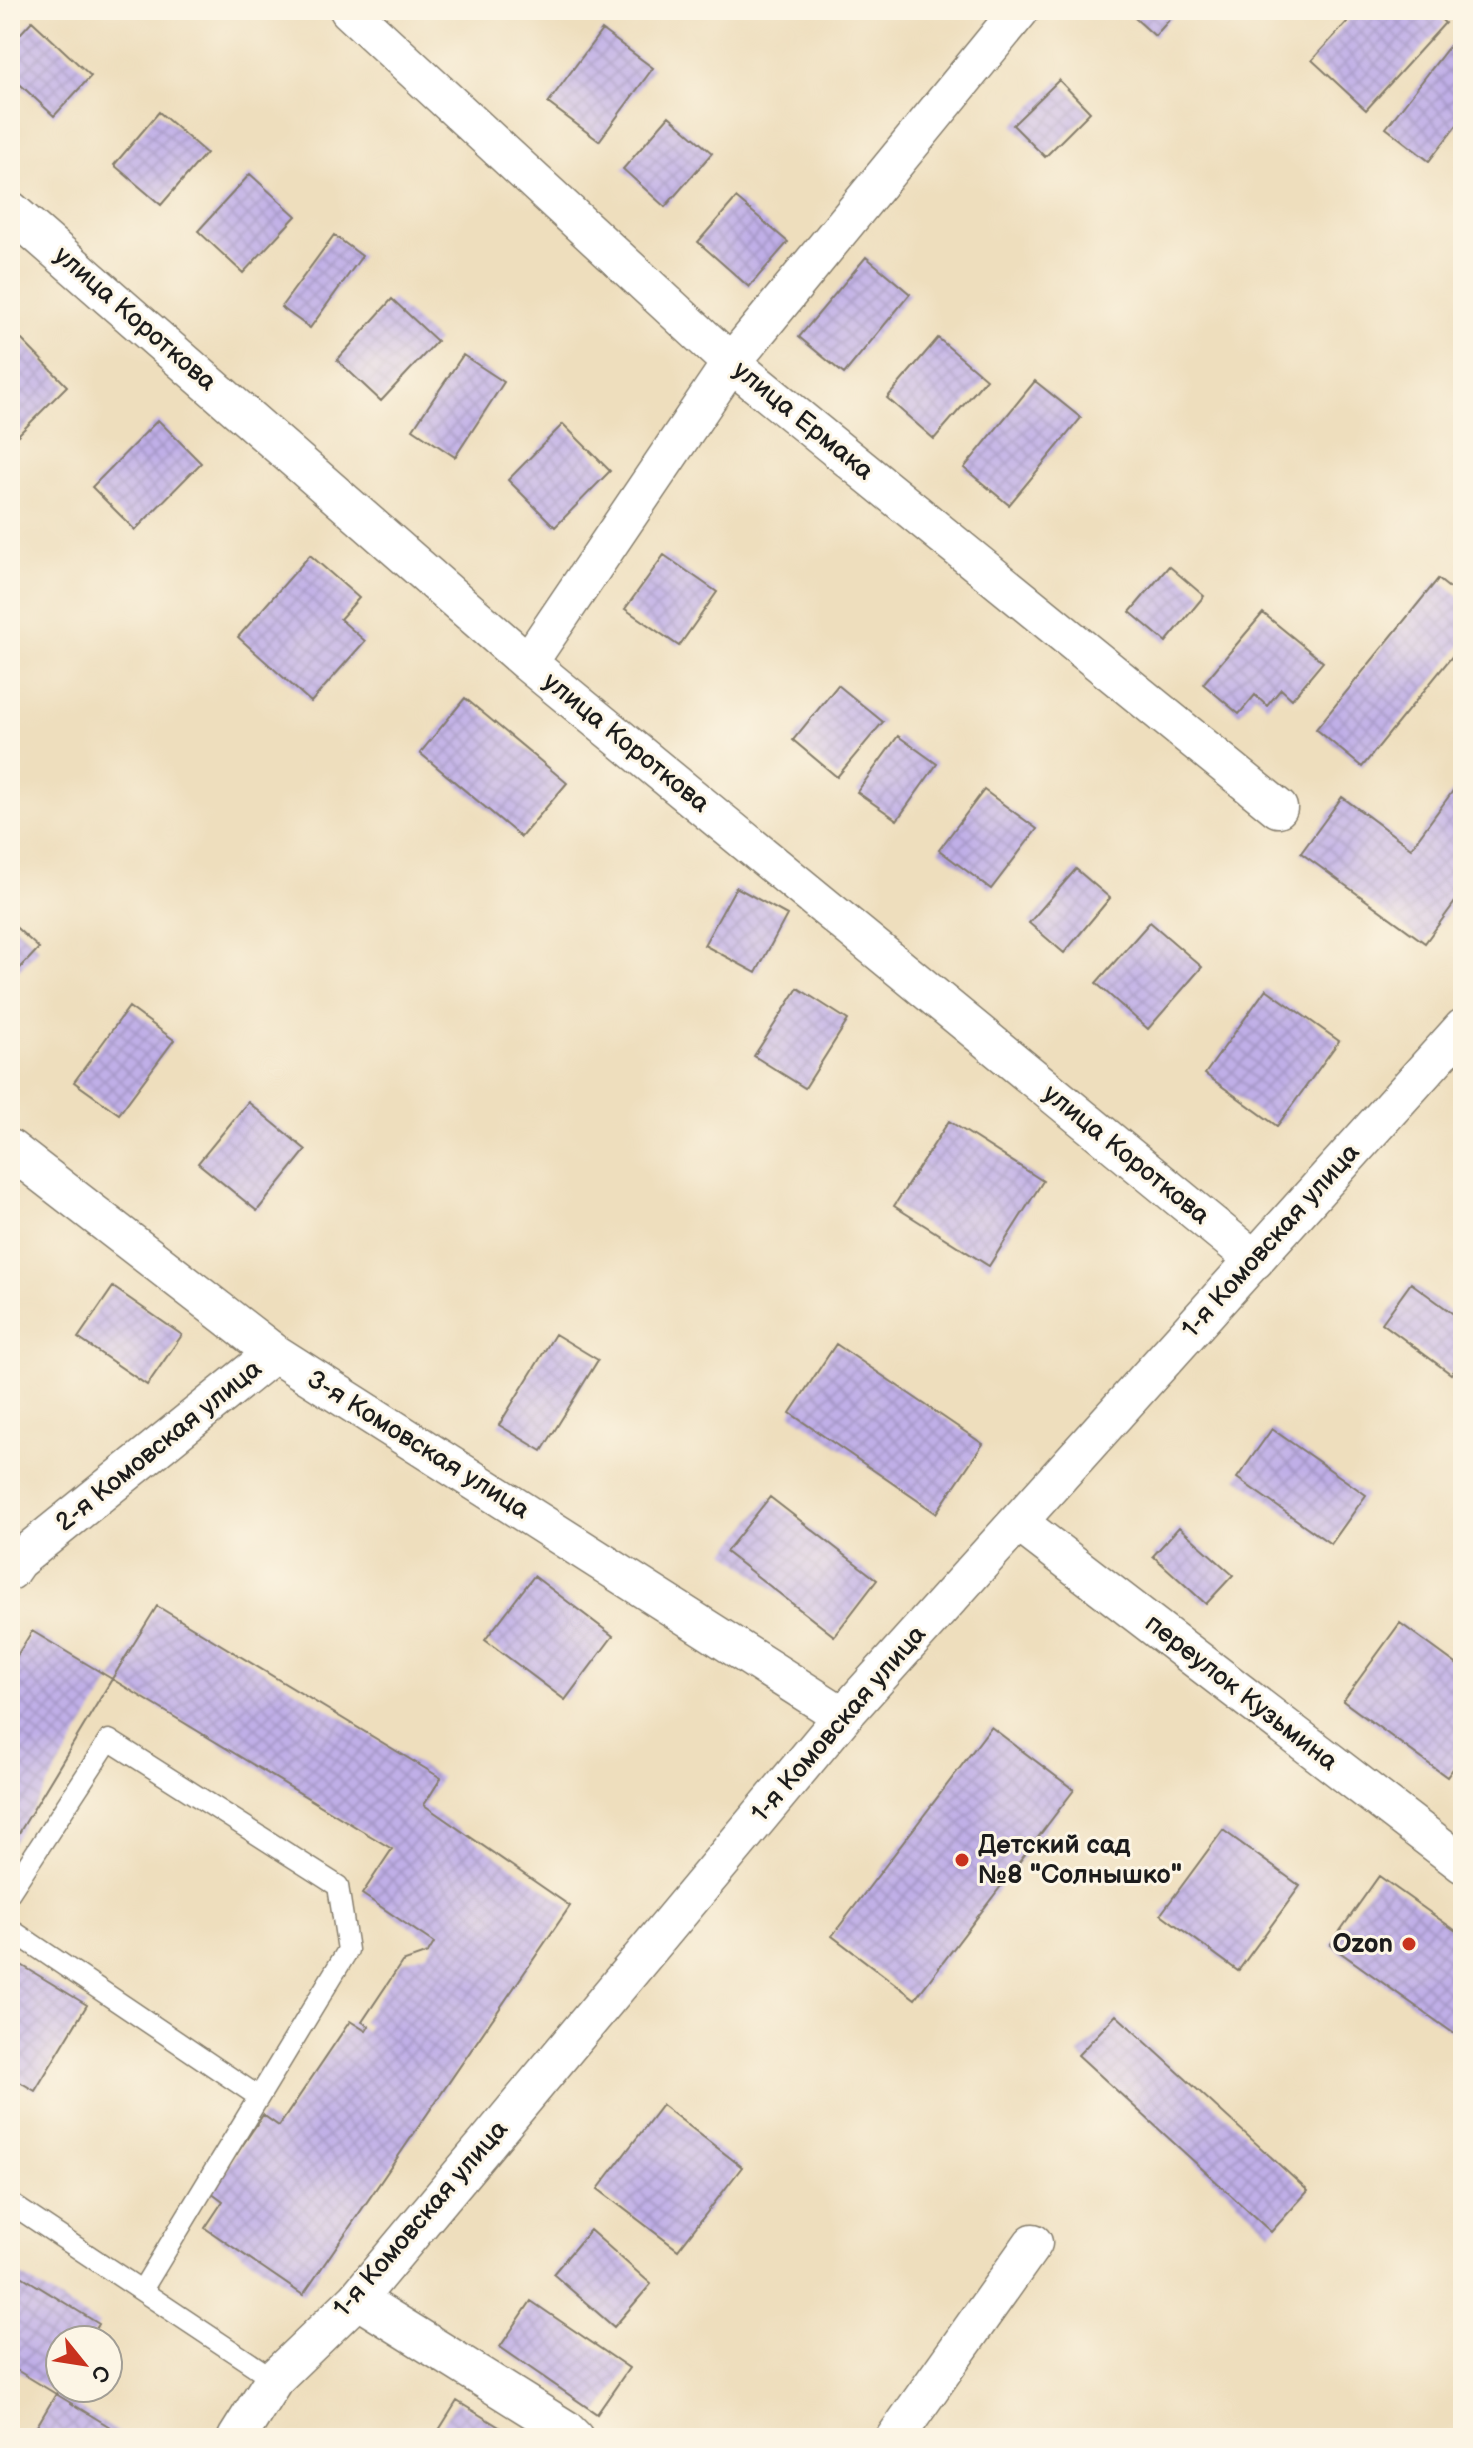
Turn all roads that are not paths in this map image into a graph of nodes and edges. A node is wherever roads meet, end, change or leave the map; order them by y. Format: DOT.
graph roads {
  1 [pos="349,10"];
  2 [pos="1020,10"];
  3 [pos="10,210"];
  4 [pos="731,363"];
  5 [pos="528,663"];
  6 [pos="1278,808"];
  7 [pos="1463,1028"];
  8 [pos="10,1149"];
  9 [pos="1255,1260"];
  10 [pos="274,1353"];
  11 [pos="1018,1522"];
  12 [pos="10,1571"];
  13 [pos="843,1716"];
  14 [pos="1463,1864"];
  15 [pos="10,1892"];
  16 [pos="10,1929"];
  17 [pos="259,2097"];
  18 [pos="10,2203"];
  19 [pos="1033,2243"];
  20 [pos="142,2290"];
  21 [pos="357,2299"];
  22 [pos="274,2379"];
  23 [pos="237,2438"];
  24 [pos="574,2438"];
  25 [pos="895,2438"];
  1 -- 4 [label="street, улица Ермака"];
  2 -- 4 [label="street"];
  3 -- 5 [label="street, улица Короткова"];
  4 -- 5 [label="street"];
  4 -- 6 [label="street, улица Ермака"];
  5 -- 9 [label="street, улица Короткова"];
  7 -- 9 [label="street, 1-я Комовская улица"];
  8 -- 10 [label="street, 3-я Комовская улица"];
  9 -- 11 [label="street, 1-я Комовская улица"];
  10 -- 12 [label="street, 2-я Комовская улица"];
  10 -- 13 [label="street, 3-я Комовская улица"];
  11 -- 13 [label="street, 1-я Комовская улица"];
  11 -- 14 [label="street, переулок Кузьмина"];
  13 -- 21 [label="street, 1-я Комовская улица"];
  15 -- 17 [label="lane"];
  16 -- 17 [label="lane"];
  17 -- 20 [label="lane"];
  18 -- 20 [label="lane"];
  19 -- 25 [label="street"];
  20 -- 22 [label="lane"];
  21 -- 22 [label="street, 1-я Комовская улица"];
  21 -- 24 [label="street"];
  22 -- 23 [label="street, 1-я Комовская улица"];
}
